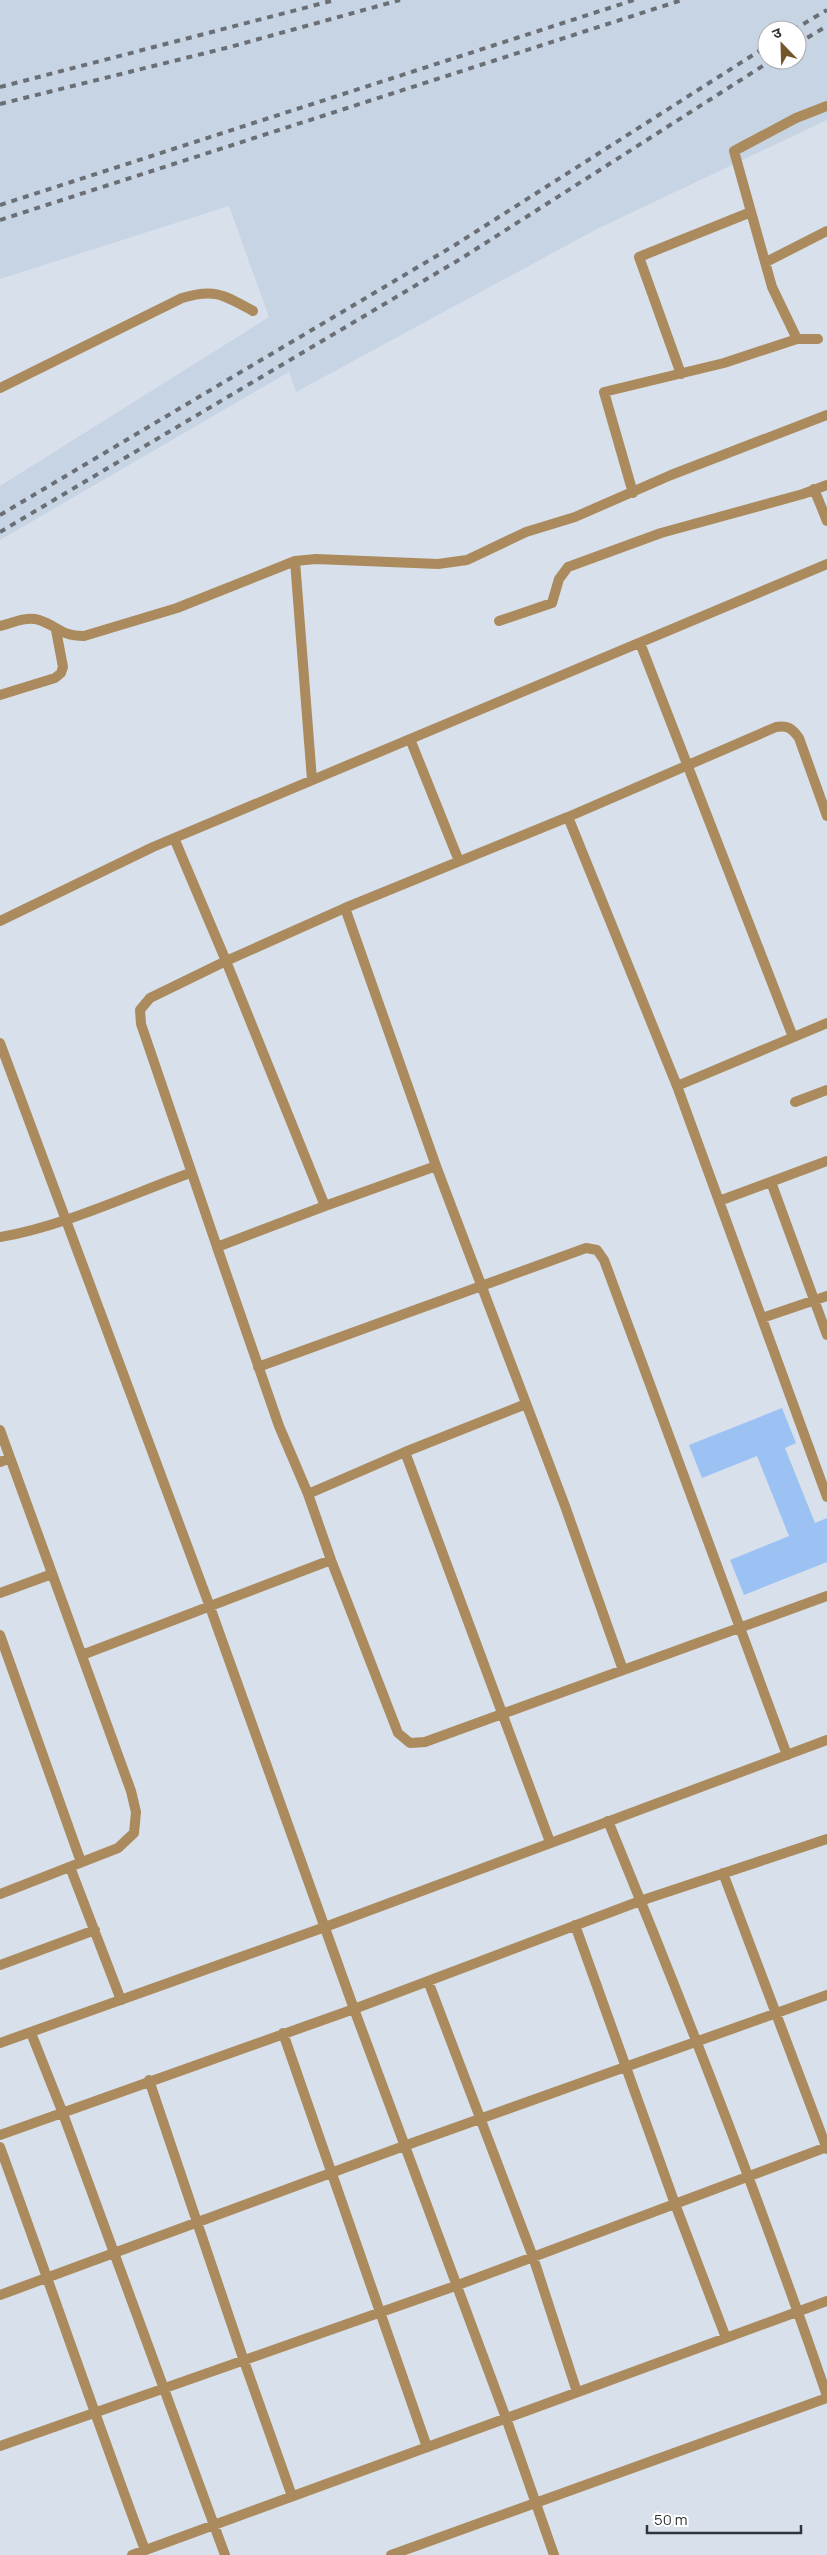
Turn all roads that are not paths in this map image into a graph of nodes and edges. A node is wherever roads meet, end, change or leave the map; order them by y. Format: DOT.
graph roads {
  1 [pos="827,106"];
  2 [pos="751,212"];
  3 [pos="827,231"];
  4 [pos="766,262"];
  5 [pos="253,310"];
  6 [pos="798,339"];
  7 [pos="818,339"];
  8 [pos="681,374"];
  9 [pos="0,388"];
  10 [pos="827,415"];
  11 [pos="827,484"];
  12 [pos="814,490"];
  13 [pos="633,493"];
  14 [pos="827,521"];
  15 [pos="294,561"];
  16 [pos="827,564"];
  17 [pos="500,621"];
  18 [pos="0,626"];
  19 [pos="56,630"];
  20 [pos="640,644"];
  21 [pos="0,695"];
  22 [pos="410,739"];
  23 [pos="689,765"];
  24 [pos="312,780"];
  25 [pos="827,816"];
  26 [pos="568,817"];
  27 [pos="174,838"];
  28 [pos="459,861"];
  29 [pos="345,908"];
  30 [pos="0,921"];
  31 [pos="226,961"];
  32 [pos="827,1023"];
  33 [pos="793,1037"];
  34 [pos="0,1043"];
  35 [pos="677,1086"];
  36 [pos="827,1090"];
  37 [pos="795,1102"];
  38 [pos="827,1161"];
  39 [pos="436,1166"];
  40 [pos="190,1173"];
  41 [pos="771,1182"];
  42 [pos="719,1201"];
  43 [pos="325,1206"];
  44 [pos="66,1218"];
  45 [pos="0,1237"];
  46 [pos="217,1247"];
  47 [pos="481,1285"];
  48 [pos="827,1296"];
  49 [pos="814,1300"];
  50 [pos="762,1318"];
  51 [pos="827,1335"];
  52 [pos="258,1367"];
  53 [pos="526,1404"];
  54 [pos="0,1430"];
  55 [pos="405,1452"];
  56 [pos="5,1460"];
  57 [pos="308,1494"];
  58 [pos="827,1497"];
  59 [pos="331,1560"];
  60 [pos="52,1574"];
  61 [pos="0,1593"];
  62 [pos="827,1596"];
  63 [pos="210,1607"];
  64 [pos="740,1627"];
  65 [pos="0,1635"];
  66 [pos="82,1655"];
  67 [pos="623,1670"];
  68 [pos="503,1713"];
  69 [pos="827,1740"];
  70 [pos="787,1755"];
  71 [pos="608,1821"];
  72 [pos="827,1839"];
  73 [pos="550,1842"];
  74 [pos="81,1862"];
  75 [pos="70,1867"];
  76 [pos="723,1873"];
  77 [pos="0,1894"];
  78 [pos="640,1901"];
  79 [pos="575,1925"];
  80 [pos="325,1927"];
  81 [pos="95,1930"];
  82 [pos="0,1965"];
  83 [pos="428,1980"];
  84 [pos="827,1995"];
  85 [pos="122,2000"];
  86 [pos="354,2009"];
  87 [pos="777,2012"];
  88 [pos="31,2033"];
  89 [pos="283,2033"];
  90 [pos="696,2041"];
  91 [pos="0,2044"];
  92 [pos="626,2066"];
  93 [pos="149,2080"];
  94 [pos="62,2111"];
  95 [pos="480,2119"];
  96 [pos="0,2134"];
  97 [pos="404,2146"];
  98 [pos="0,2147"];
  99 [pos="827,2148"];
  100 [pos="332,2172"];
  101 [pos="747,2177"];
  102 [pos="675,2204"];
  103 [pos="198,2224"];
  104 [pos="115,2253"];
  105 [pos="533,2257"];
  106 [pos="48,2277"];
  107 [pos="458,2285"];
  108 [pos="0,2295"];
  109 [pos="827,2301"];
  110 [pos="798,2312"];
  111 [pos="378,2313"];
  112 [pos="726,2338"];
  113 [pos="244,2360"];
  114 [pos="165,2388"];
  115 [pos="577,2392"];
  116 [pos="827,2397"];
  117 [pos="94,2413"];
  118 [pos="506,2418"];
  119 [pos="0,2446"];
  120 [pos="427,2447"];
  121 [pos="292,2496"];
  122 [pos="536,2504"];
  123 [pos="214,2525"];
  124 [pos="145,2550"];
  125 [pos="132,2555"];
  126 [pos="225,2555"];
  127 [pos="391,2555"];
  128 [pos="554,2555"];
  1 -- 2 [label="street"];
  2 -- 4 [label="street"];
  2 -- 8 [label="street"];
  3 -- 4 [label="street"];
  4 -- 6 [label="street"];
  5 -- 9 [label="street"];
  6 -- 7 [label="street"];
  6 -- 8 [label="street"];
  8 -- 13 [label="street"];
  10 -- 13 [label="street"];
  11 -- 12 [label="street"];
  12 -- 14 [label="street"];
  12 -- 17 [label="street"];
  13 -- 15 [label="street"];
  15 -- 19 [label="street"];
  15 -- 24 [label="street"];
  16 -- 20 [label="street"];
  18 -- 19 [label="street"];
  19 -- 21 [label="street"];
  20 -- 22 [label="street"];
  20 -- 23 [label="street"];
  22 -- 24 [label="street"];
  22 -- 28 [label="street"];
  23 -- 25 [label="street"];
  23 -- 26 [label="street"];
  23 -- 33 [label="street"];
  24 -- 27 [label="street"];
  26 -- 28 [label="street"];
  26 -- 35 [label="street"];
  27 -- 30 [label="street"];
  27 -- 31 [label="street"];
  28 -- 29 [label="street"];
  29 -- 31 [label="street"];
  29 -- 39 [label="street"];
  31 -- 40 [label="street"];
  31 -- 43 [label="street"];
  32 -- 33 [label="street"];
  33 -- 35 [label="street"];
  34 -- 44 [label="street"];
  35 -- 42 [label="street"];
  36 -- 37 [label="street"];
  38 -- 41 [label="street"];
  39 -- 43 [label="street"];
  39 -- 47 [label="street"];
  40 -- 44 [label="street"];
  40 -- 46 [label="street"];
  41 -- 42 [label="street"];
  41 -- 49 [label="street"];
  42 -- 50 [label="street"];
  43 -- 46 [label="street"];
  44 -- 45 [label="street"];
  44 -- 63 [label="street"];
  46 -- 52 [label="street"];
  47 -- 52 [label="street"];
  47 -- 53 [label="street"];
  47 -- 64 [label="street"];
  48 -- 49 [label="street"];
  49 -- 50 [label="street"];
  49 -- 51 [label="street"];
  50 -- 58 [label="street"];
  52 -- 57 [label="street"];
  53 -- 55 [label="street"];
  53 -- 67 [label="street"];
  54 -- 56 [label="street"];
  55 -- 57 [label="street"];
  55 -- 68 [label="street"];
  56 -- 60 [label="street"];
  57 -- 59 [label="street"];
  59 -- 63 [label="street"];
  59 -- 68 [label="street"];
  60 -- 61 [label="street"];
  60 -- 66 [label="street"];
  62 -- 64 [label="street"];
  63 -- 66 [label="street"];
  63 -- 80 [label="street"];
  64 -- 67 [label="street"];
  64 -- 70 [label="street"];
  65 -- 74 [label="street"];
  66 -- 74 [label="street"];
  67 -- 68 [label="street"];
  68 -- 73 [label="street"];
  69 -- 70 [label="street"];
  70 -- 71 [label="street"];
  71 -- 73 [label="street"];
  71 -- 78 [label="street"];
  72 -- 76 [label="street"];
  73 -- 80 [label="street"];
  74 -- 75 [label="street"];
  75 -- 77 [label="street"];
  75 -- 81 [label="street"];
  76 -- 78 [label="street"];
  76 -- 87 [label="street"];
  78 -- 79 [label="street"];
  78 -- 90 [label="street"];
  79 -- 83 [label="street"];
  79 -- 92 [label="street"];
  80 -- 85 [label="street"];
  80 -- 86 [label="street"];
  81 -- 82 [label="street"];
  81 -- 85 [label="street"];
  83 -- 86 [label="street"];
  83 -- 95 [label="street"];
  84 -- 87 [label="street"];
  85 -- 88 [label="street"];
  86 -- 89 [label="street"];
  86 -- 97 [label="street"];
  87 -- 90 [label="street"];
  87 -- 99 [label="street"];
  88 -- 91 [label="street"];
  88 -- 94 [label="street"];
  89 -- 93 [label="street"];
  89 -- 100 [label="street"];
  90 -- 92 [label="street"];
  90 -- 101 [label="street"];
  92 -- 95 [label="street"];
  92 -- 102 [label="street"];
  93 -- 94 [label="street"];
  93 -- 103 [label="street"];
  94 -- 96 [label="street"];
  94 -- 104 [label="street"];
  95 -- 97 [label="street"];
  95 -- 105 [label="street"];
  97 -- 100 [label="street"];
  97 -- 107 [label="street"];
  98 -- 106 [label="street"];
  99 -- 101 [label="street"];
  100 -- 103 [label="street"];
  100 -- 111 [label="street"];
  101 -- 102 [label="street"];
  101 -- 110 [label="street"];
  102 -- 105 [label="street"];
  102 -- 112 [label="street"];
  103 -- 104 [label="street"];
  103 -- 113 [label="street"];
  104 -- 106 [label="street"];
  104 -- 114 [label="street"];
  105 -- 107 [label="street"];
  105 -- 115 [label="street"];
  106 -- 108 [label="street"];
  106 -- 117 [label="street"];
  107 -- 111 [label="street"];
  107 -- 118 [label="street"];
  109 -- 110 [label="street"];
  110 -- 112 [label="street"];
  110 -- 116 [label="street"];
  111 -- 113 [label="street"];
  111 -- 120 [label="street"];
  112 -- 115 [label="street"];
  113 -- 114 [label="street"];
  113 -- 121 [label="street"];
  114 -- 117 [label="street"];
  114 -- 123 [label="street"];
  115 -- 118 [label="street"];
  116 -- 122 [label="street"];
  117 -- 119 [label="street"];
  117 -- 124 [label="street"];
  118 -- 120 [label="street"];
  118 -- 122 [label="street"];
  120 -- 121 [label="street"];
  121 -- 123 [label="street"];
  122 -- 127 [label="street"];
  122 -- 128 [label="street"];
  123 -- 124 [label="street"];
  123 -- 126 [label="street"];
  124 -- 125 [label="street"];
}
